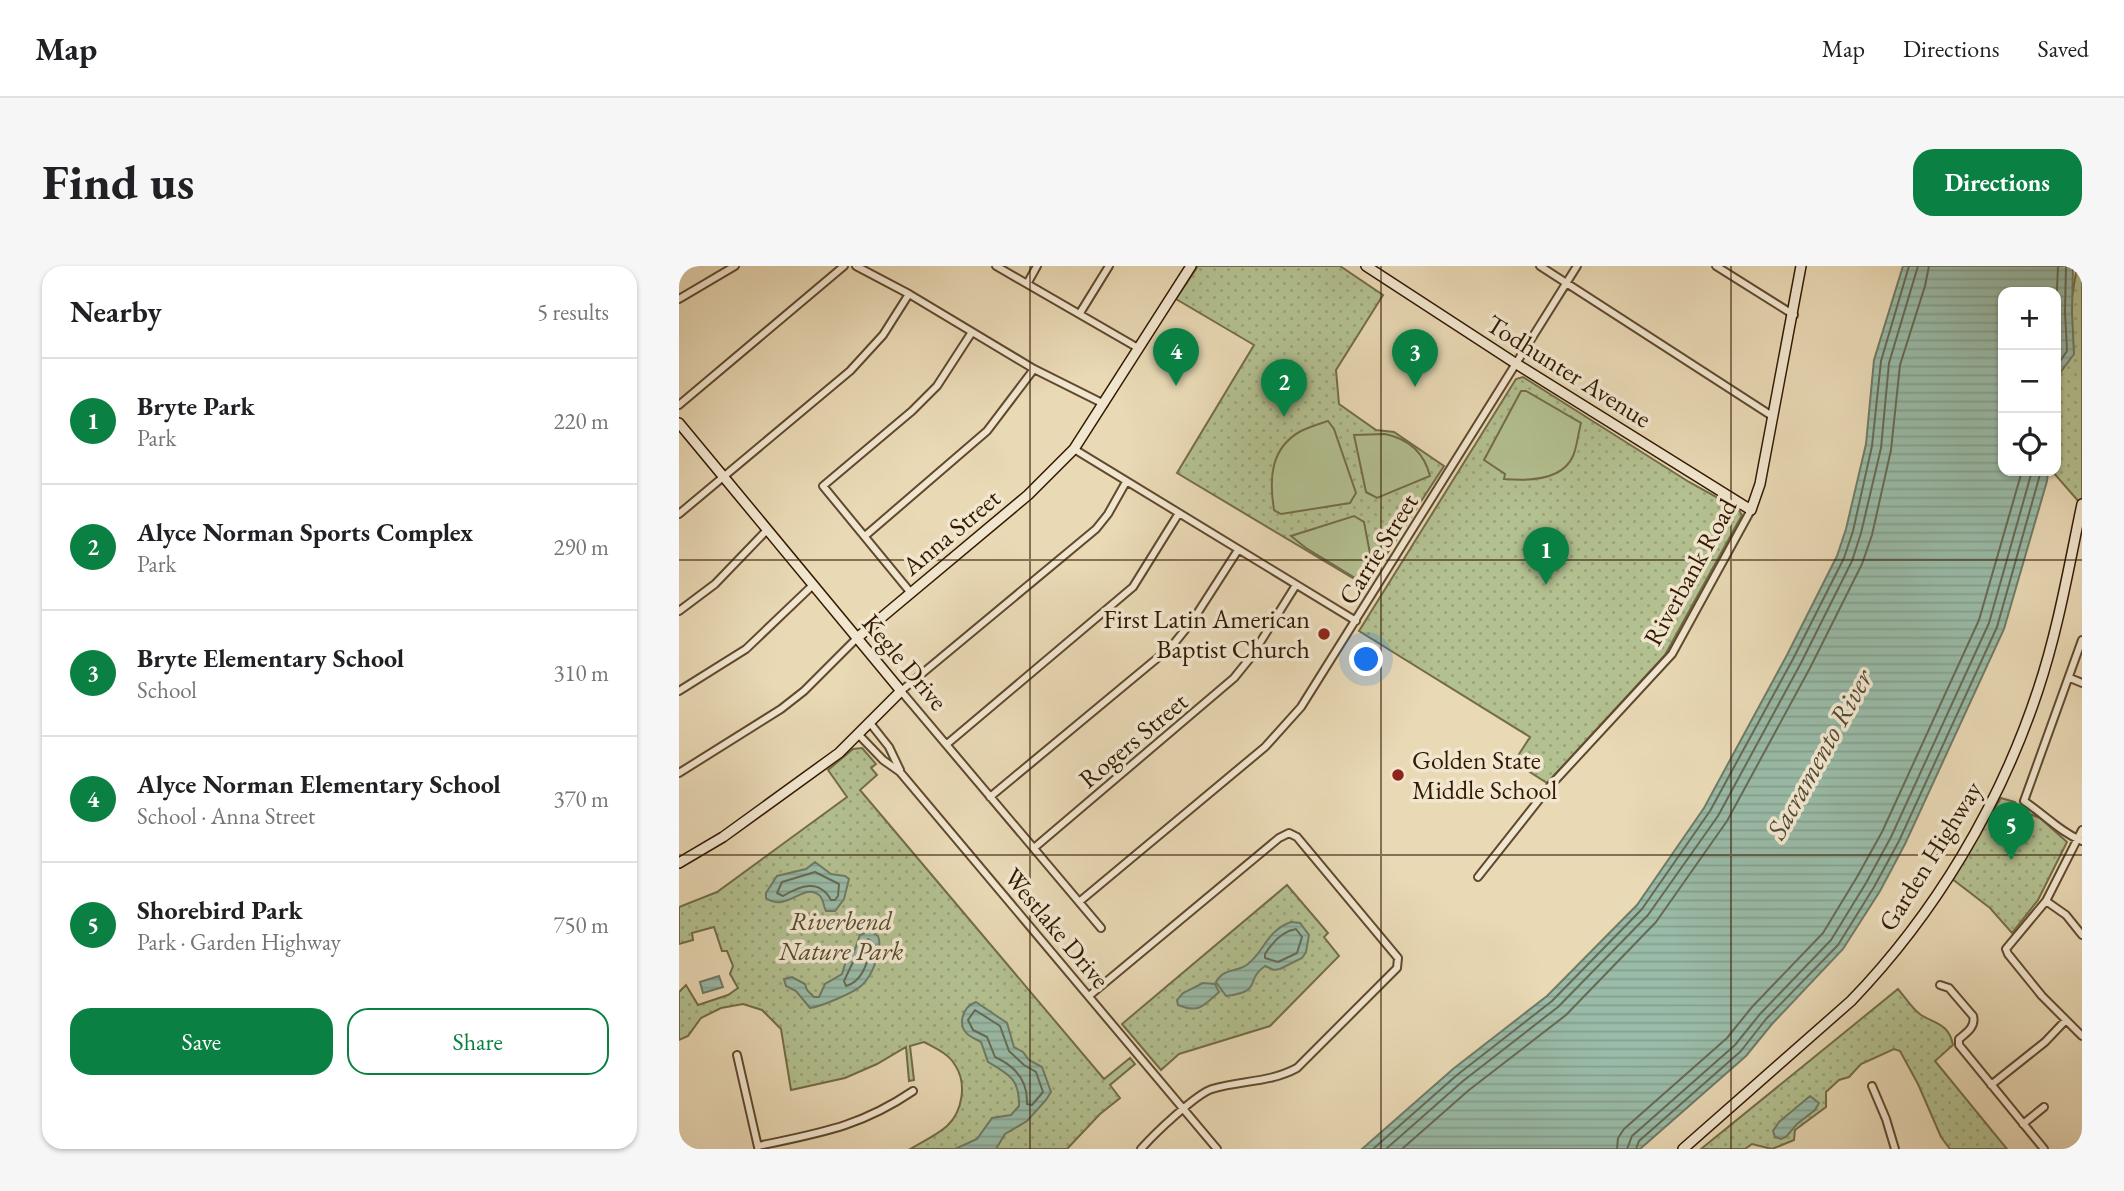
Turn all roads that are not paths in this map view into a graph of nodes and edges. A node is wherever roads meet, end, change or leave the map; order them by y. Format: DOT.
graph roads {
  1 [pos="735,266"];
  2 [pos="844,266"];
  3 [pos="856,266"];
  4 [pos="996,266"];
  5 [pos="1037,266"];
  6 [pos="1109,266"];
  7 [pos="1191,266"];
  8 [pos="1366,266"];
  9 [pos="1540,266"];
  10 [pos="1577,266"];
  11 [pos="1716,266"];
  12 [pos="1801,266"];
  13 [pos="1379,269"];
  14 [pos="1567,283"];
  15 [pos="1027,284"];
  16 [pos="909,294"];
  17 [pos="679,299"];
  18 [pos="1080,313"];
  19 [pos="1794,315"];
  20 [pos="972,332"];
  21 [pos="1138,348"];
  22 [pos="1515,363"];
  23 [pos="1034,369"];
  24 [pos="1104,404"];
  25 [pos="679,405"];
  26 [pos="1772,416"];
  27 [pos="679,423"];
  28 [pos="1074,449"];
  29 [pos="722,478"];
  30 [pos="1126,482"];
  31 [pos="2082,504"];
  32 [pos="1751,510"];
  33 [pos="1179,513"];
  34 [pos="679,514"];
  35 [pos="767,530"];
  36 [pos="865,536"];
  37 [pos="1238,550"];
  38 [pos="813,585"];
  39 [pos="1296,586"];
  40 [pos="911,593"];
  41 [pos="679,611"];
  42 [pos="1356,621"];
  43 [pos="857,638"];
  44 [pos="2082,639"];
  45 [pos="2070,678"];
  46 [pos="2082,683"];
  47 [pos="679,691"];
  48 [pos="901,691"];
  49 [pos="870,723"];
  50 [pos="859,735"];
  51 [pos="947,744"];
  52 [pos="889,747"];
  53 [pos="879,756"];
  54 [pos="901,772"];
  55 [pos="679,773"];
  56 [pos="991,797"];
  57 [pos="2082,830"];
  58 [pos="2080,840"];
  59 [pos="1034,848"];
  60 [pos="679,863"];
  61 [pos="1478,877"];
  62 [pos="2046,901"];
  63 [pos="1079,902"];
  64 [pos="1101,928"];
  65 [pos="2082,935"];
  66 [pos="1940,985"];
  67 [pos="1089,996"];
  68 [pos="2065,1021"];
  69 [pos="2082,1036"];
  70 [pos="737,1055"];
  71 [pos="1991,1085"];
  72 [pos="1872,1086"];
  73 [pos="912,1091"];
  74 [pos="2044,1107"];
  75 [pos="1184,1110"];
  76 [pos="2023,1124"];
  77 [pos="758,1148"];
  78 [pos="1141,1149"];
  79 [pos="1217,1149"];
  80 [pos="1682,1149"];
  81 [pos="1895,1149"];
  82 [pos="2044,1149"];
  1 -- 17 [label="street"];
  2 -- 25 [label="street"];
  3 -- 16 [label="street"];
  4 -- 15 [label="street"];
  5 -- 15 [label="street"];
  6 -- 18 [label="street"];
  7 -- 21 [label="street, Anna Street"];
  8 -- 13 [label="street, Todhunter Avenue"];
  9 -- 14 [label="street"];
  10 -- 14 [label="street, Carrie Street"];
  11 -- 19 [label="street"];
  12 -- 19 [label="street, Riverbank Road"];
  13 -- 22 [label="street, Todhunter Avenue"];
  14 -- 22 [label="street, Carrie Street"];
  14 -- 26 [label="street"];
  15 -- 18 [label="street"];
  16 -- 20 [label="street"];
  16 -- 29 [label="street"];
  18 -- 21 [label="street"];
  19 -- 26 [label="street, Riverbank Road"];
  20 -- 23 [label="street"];
  20 -- 36 [label="street"];
  21 -- 24 [label="street, Anna Street"];
  22 -- 32 [label="street, Todhunter Avenue"];
  22 -- 42 [label="street, Carrie Street"];
  23 -- 24 [label="street"];
  23 -- 36 [label="street"];
  24 -- 28 [label="street, Anna Street"];
  26 -- 32 [label="street, Riverbank Road"];
  27 -- 29 [label="street, Kegle Drive"];
  28 -- 30 [label="street"];
  28 -- 40 [label="street, Anna Street"];
  29 -- 34 [label="street"];
  29 -- 35 [label="street, Kegle Drive"];
  30 -- 33 [label="street"];
  30 -- 48 [label="street"];
  31 -- 80 [label="street, Garden Highway"];
  32 -- 61 [label="street, Riverbank Road"];
  33 -- 37 [label="street"];
  33 -- 51 [label="street"];
  35 -- 38 [label="street, Kegle Drive"];
  35 -- 41 [label="street"];
  36 -- 40 [label="street"];
  37 -- 39 [label="street"];
  37 -- 56 [label="street"];
  38 -- 43 [label="street, Kegle Drive"];
  38 -- 47 [label="street"];
  39 -- 42 [label="street"];
  39 -- 59 [label="street, Rogers Street"];
  40 -- 43 [label="street, Anna Street"];
  42 -- 63 [label="street, Carrie Street"];
  43 -- 48 [label="street, Kegle Drive"];
  43 -- 55 [label="street, Anna Street"];
  44 -- 45 [label="street"];
  45 -- 46 [label="street"];
  45 -- 58 [label="street"];
  48 -- 49 [label="street"];
  48 -- 51 [label="street, Kegle Drive"];
  49 -- 50 [label="street"];
  49 -- 52 [label="street, Westlake Drive"];
  50 -- 53 [label="street, Westlake Drive"];
  50 -- 60 [label="street"];
  51 -- 56 [label="street, Kegle Drive"];
  52 -- 53 [label="street"];
  52 -- 54 [label="street, Westlake Drive"];
  53 -- 54 [label="street, Westlake Drive"];
  54 -- 67 [label="street, Westlake Drive"];
  56 -- 59 [label="street, Kegle Drive"];
  57 -- 58 [label="street"];
  58 -- 62 [label="street"];
  59 -- 63 [label="street, Kegle Drive"];
  62 -- 65 [label="street"];
  62 -- 68 [label="street"];
  63 -- 64 [label="street, Kegle Drive"];
  66 -- 71 [label="street"];
  67 -- 75 [label="street, Westlake Drive"];
  67 -- 75 [label="street"];
  68 -- 69 [label="street"];
  68 -- 71 [label="street"];
  70 -- 77 [label="street"];
  71 -- 76 [label="street"];
  72 -- 81 [label="street"];
  73 -- 77 [label="street"];
  74 -- 76 [label="street"];
  75 -- 78 [label="street"];
  75 -- 79 [label="street, Westlake Drive"];
  76 -- 82 [label="street"];
}
